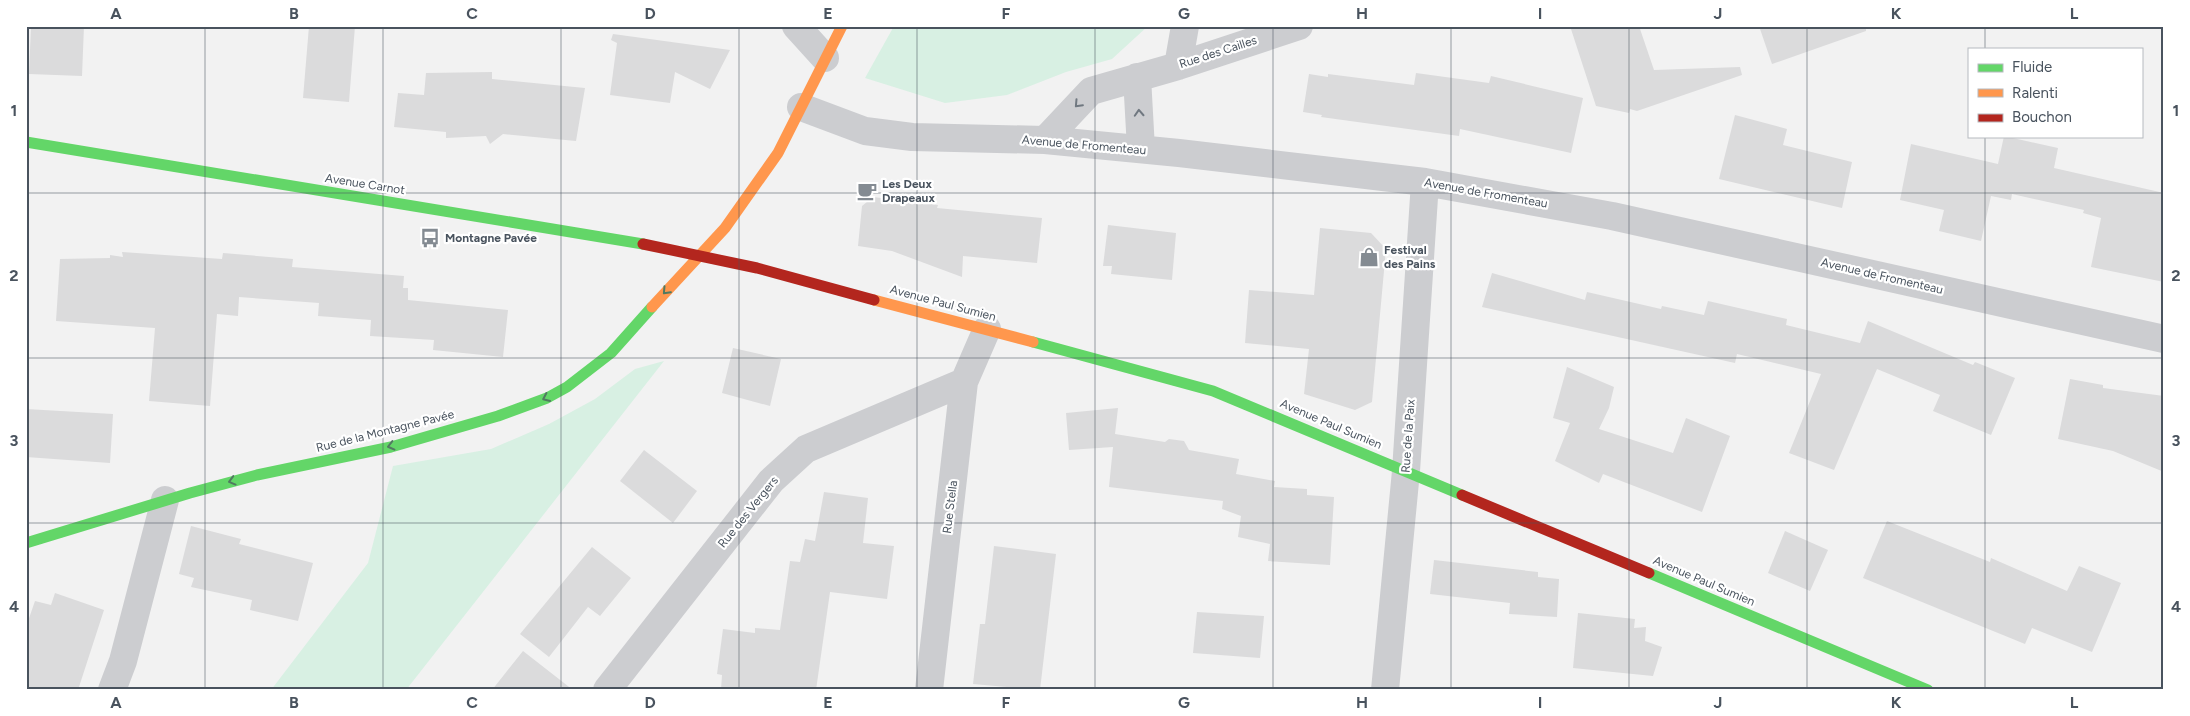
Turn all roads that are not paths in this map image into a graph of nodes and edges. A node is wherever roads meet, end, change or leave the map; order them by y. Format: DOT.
graph roads {
  1 [pos="796,26"];
  2 [pos="842,26"];
  3 [pos="1185,26"];
  4 [pos="1299,26"];
  5 [pos="824,58"];
  6 [pos="1178,66"];
  7 [pos="1137,78"];
  8 [pos="801,107"];
  9 [pos="1045,140"];
  10 [pos="26,142"];
  11 [pos="1141,149"];
  12 [pos="1426,182"];
  13 [pos="699,256"];
  14 [pos="987,329"];
  15 [pos="2164,340"];
  16 [pos="964,382"];
  17 [pos="1406,471"];
  18 [pos="165,500"];
  19 [pos="26,543"];
  20 [pos="112,690"];
  21 [pos="607,690"];
  22 [pos="929,690"];
  23 [pos="1385,690"];
  24 [pos="1928,690"];
  1 -- 5 [label="street"];
  2 -- 5 [label="street, Rue de la Montagne Pavée"];
  3 -- 6 [label="street"];
  4 -- 6 [label="street, Rue des Cailles"];
  5 -- 8 [label="street, Rue de la Montagne Pavée"];
  6 -- 7 [label="street, Rue des Cailles"];
  7 -- 9 [label="street, Rue des Cailles, one-way"];
  11 -- 7 [label="street, one-way"];
  8 -- 9 [label="street, Avenue de Fromenteau"];
  8 -- 13 [label="street, Rue de la Montagne Pavée"];
  9 -- 11 [label="street, Avenue de Fromenteau"];
  10 -- 13 [label="street, Avenue Carnot"];
  11 -- 12 [label="street, Avenue de Fromenteau"];
  12 -- 15 [label="street, Avenue de Fromenteau"];
  12 -- 17 [label="street, Rue de la Paix"];
  13 -- 14 [label="street, Avenue Paul Sumien"];
  13 -- 18 [label="street, Rue de la Montagne Pavée, one-way"];
  14 -- 16 [label="street, Rue Stella"];
  14 -- 17 [label="street, Avenue Paul Sumien"];
  16 -- 21 [label="street, Rue des Vergers"];
  16 -- 22 [label="street, Rue Stella"];
  17 -- 23 [label="street, Rue de la Paix"];
  17 -- 24 [label="street, Avenue Paul Sumien"];
  18 -- 19 [label="street, Rue de la Montagne Pavée"];
  18 -- 20 [label="street"];
}
